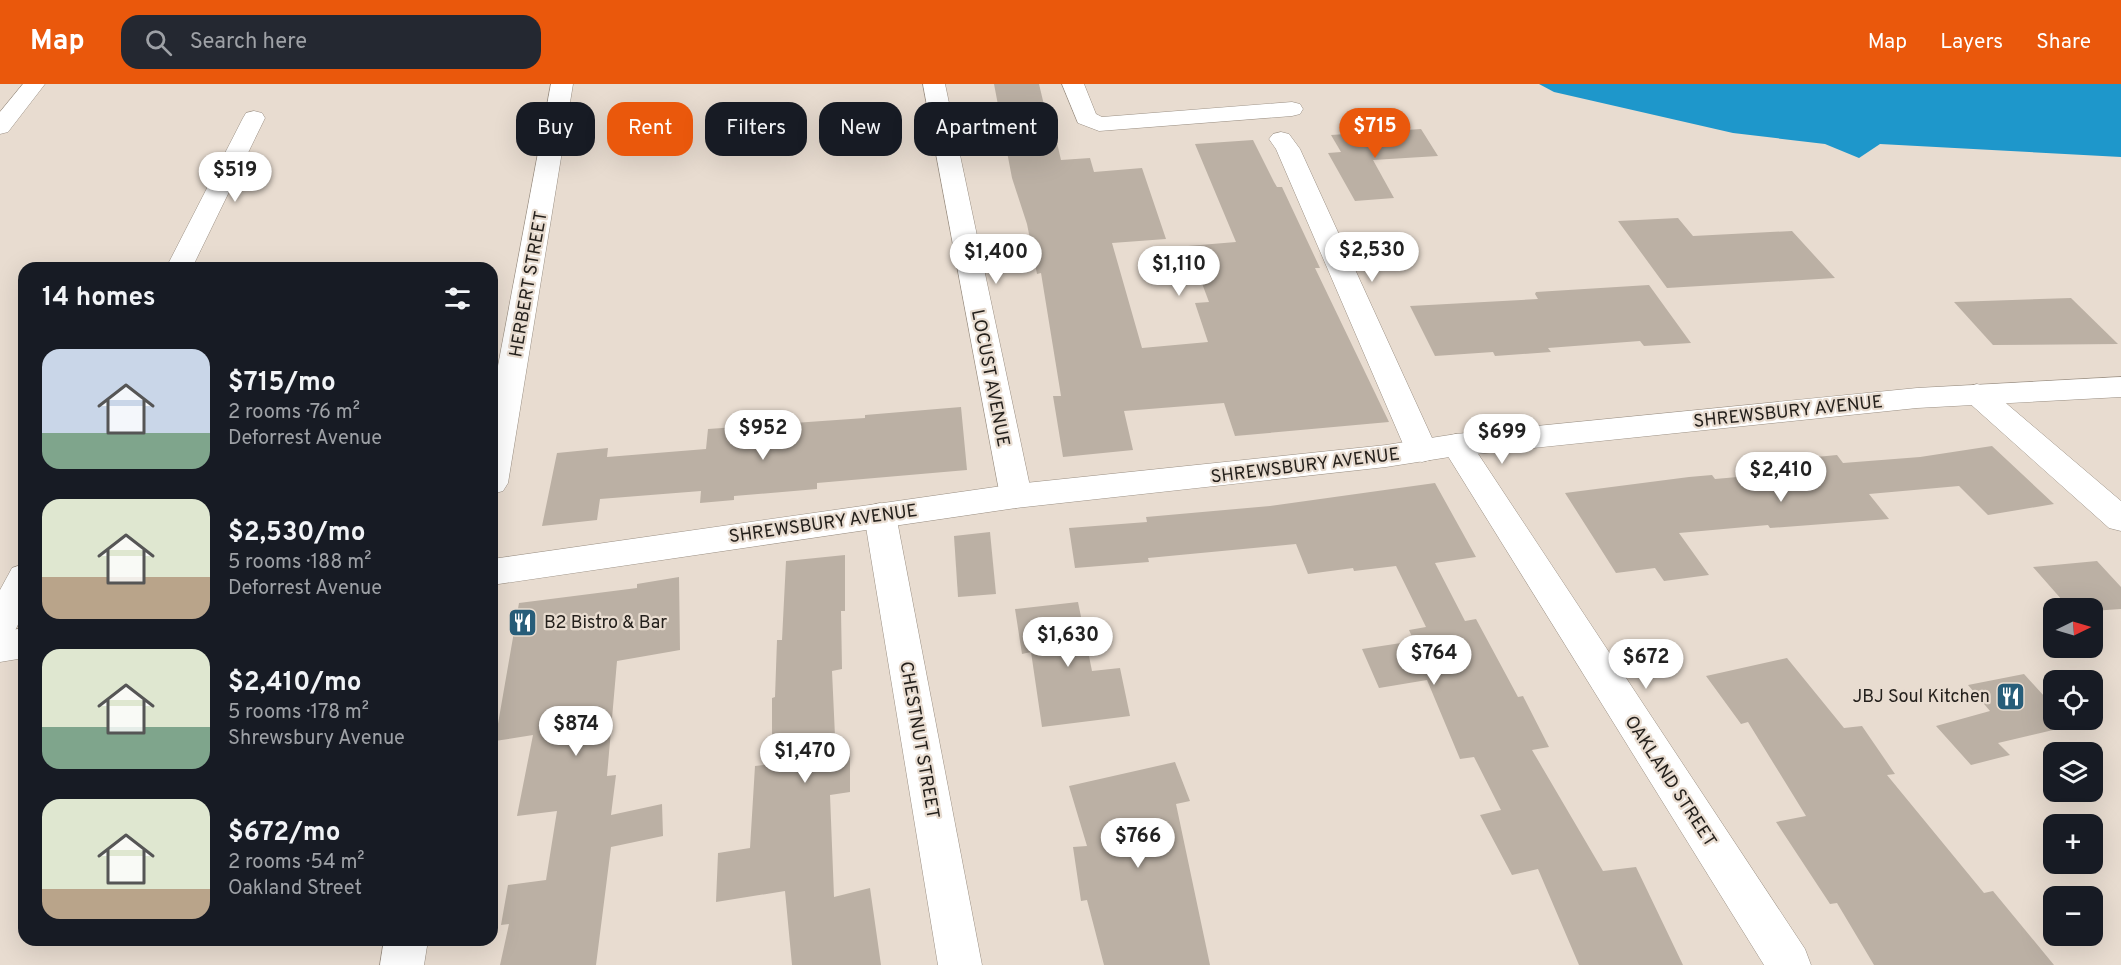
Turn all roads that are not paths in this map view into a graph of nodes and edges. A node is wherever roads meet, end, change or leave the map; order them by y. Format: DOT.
graph roads {
  1 [pos="34,84"];
  2 [pos="562,84"];
  3 [pos="934,84"];
  4 [pos="1073,84"];
  5 [pos="1292,109"];
  6 [pos="254,118"];
  7 [pos="0,128"];
  8 [pos="1281,139"];
  9 [pos="182,262"];
  10 [pos="2121,387"];
  11 [pos="1977,394"];
  12 [pos="1439,448"];
  13 [pos="498,449"];
  14 [pos="1016,496"];
  15 [pos="880,515"];
  16 [pos="2121,519"];
  17 [pos="498,571"];
  18 [pos="18,589"];
  19 [pos="0,625"];
  20 [pos="18,644"];
  21 [pos="0,647"];
  22 [pos="405,946"];
  23 [pos="402,965"];
  24 [pos="960,965"];
  25 [pos="1789,965"];
  1 -- 7 [label="street"];
  2 -- 13 [label="street, HERBERT STREET"];
  3 -- 14 [label="street, LOCUST AVENUE"];
  4 -- 5 [label="street"];
  6 -- 9 [label="street"];
  8 -- 12 [label="street, OAKLAND STREET"];
  10 -- 11 [label="street, SHREWSBURY AVENUE"];
  11 -- 12 [label="street, SHREWSBURY AVENUE"];
  11 -- 16 [label="street"];
  12 -- 14 [label="street, SHREWSBURY AVENUE"];
  12 -- 25 [label="street, OAKLAND STREET"];
  14 -- 15 [label="street, SHREWSBURY AVENUE"];
  15 -- 17 [label="street, SHREWSBURY AVENUE"];
  15 -- 24 [label="street, CHESTNUT STREET"];
  18 -- 19 [label="street"];
  20 -- 21 [label="street"];
  22 -- 23 [label="street"];
}
